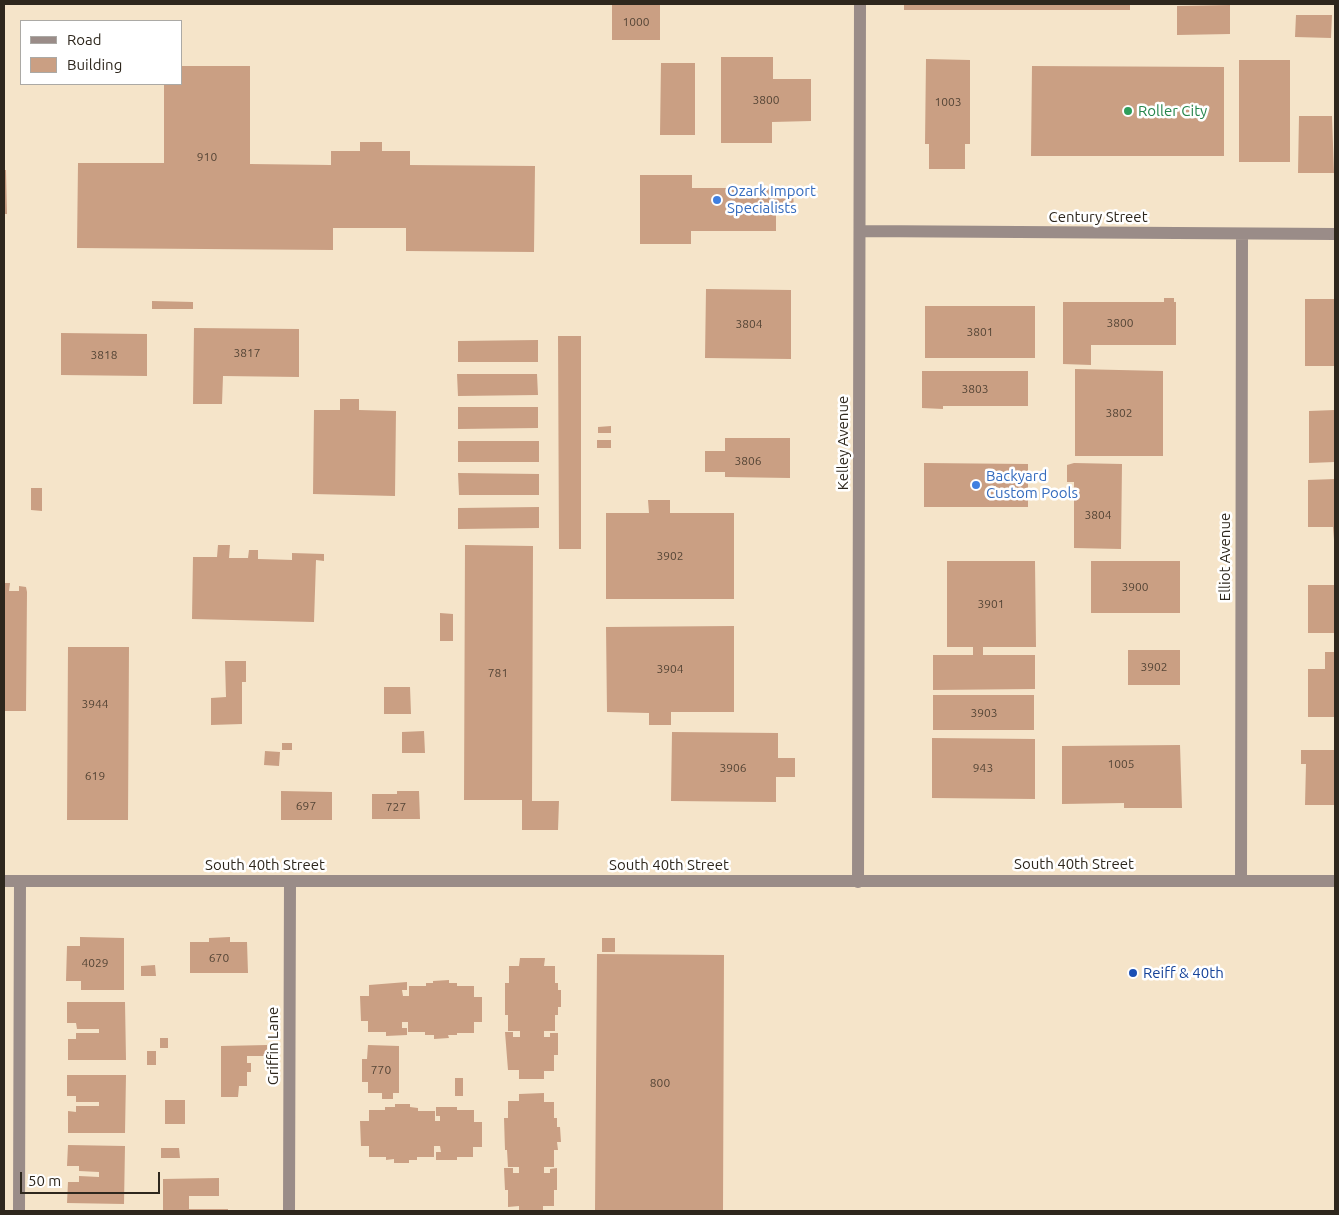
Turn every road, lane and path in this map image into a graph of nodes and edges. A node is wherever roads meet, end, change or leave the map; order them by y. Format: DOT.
graph roads {
  1 [pos="860,4"];
  2 [pos="860,231"];
  3 [pos="1242,234"];
  4 [pos="1335,234"];
  5 [pos="4,881"];
  6 [pos="20,881"];
  7 [pos="290,881"];
  8 [pos="1241,881"];
  9 [pos="1335,881"];
  10 [pos="858,882"];
  11 [pos="19,1211"];
  12 [pos="289,1211"];
  1 -- 2 [label="street, Kelley Avenue"];
  2 -- 3 [label="street, Century Street"];
  2 -- 10 [label="street, Kelley Avenue"];
  3 -- 4 [label="street, Century Street"];
  3 -- 8 [label="street, Elliot Avenue"];
  5 -- 6 [label="street, South 40th Street"];
  6 -- 7 [label="street, South 40th Street"];
  6 -- 11 [label="street"];
  7 -- 10 [label="street, South 40th Street"];
  7 -- 12 [label="street, Griffin Lane"];
  8 -- 9 [label="street, South 40th Street"];
  8 -- 10 [label="street, South 40th Street"];
}
